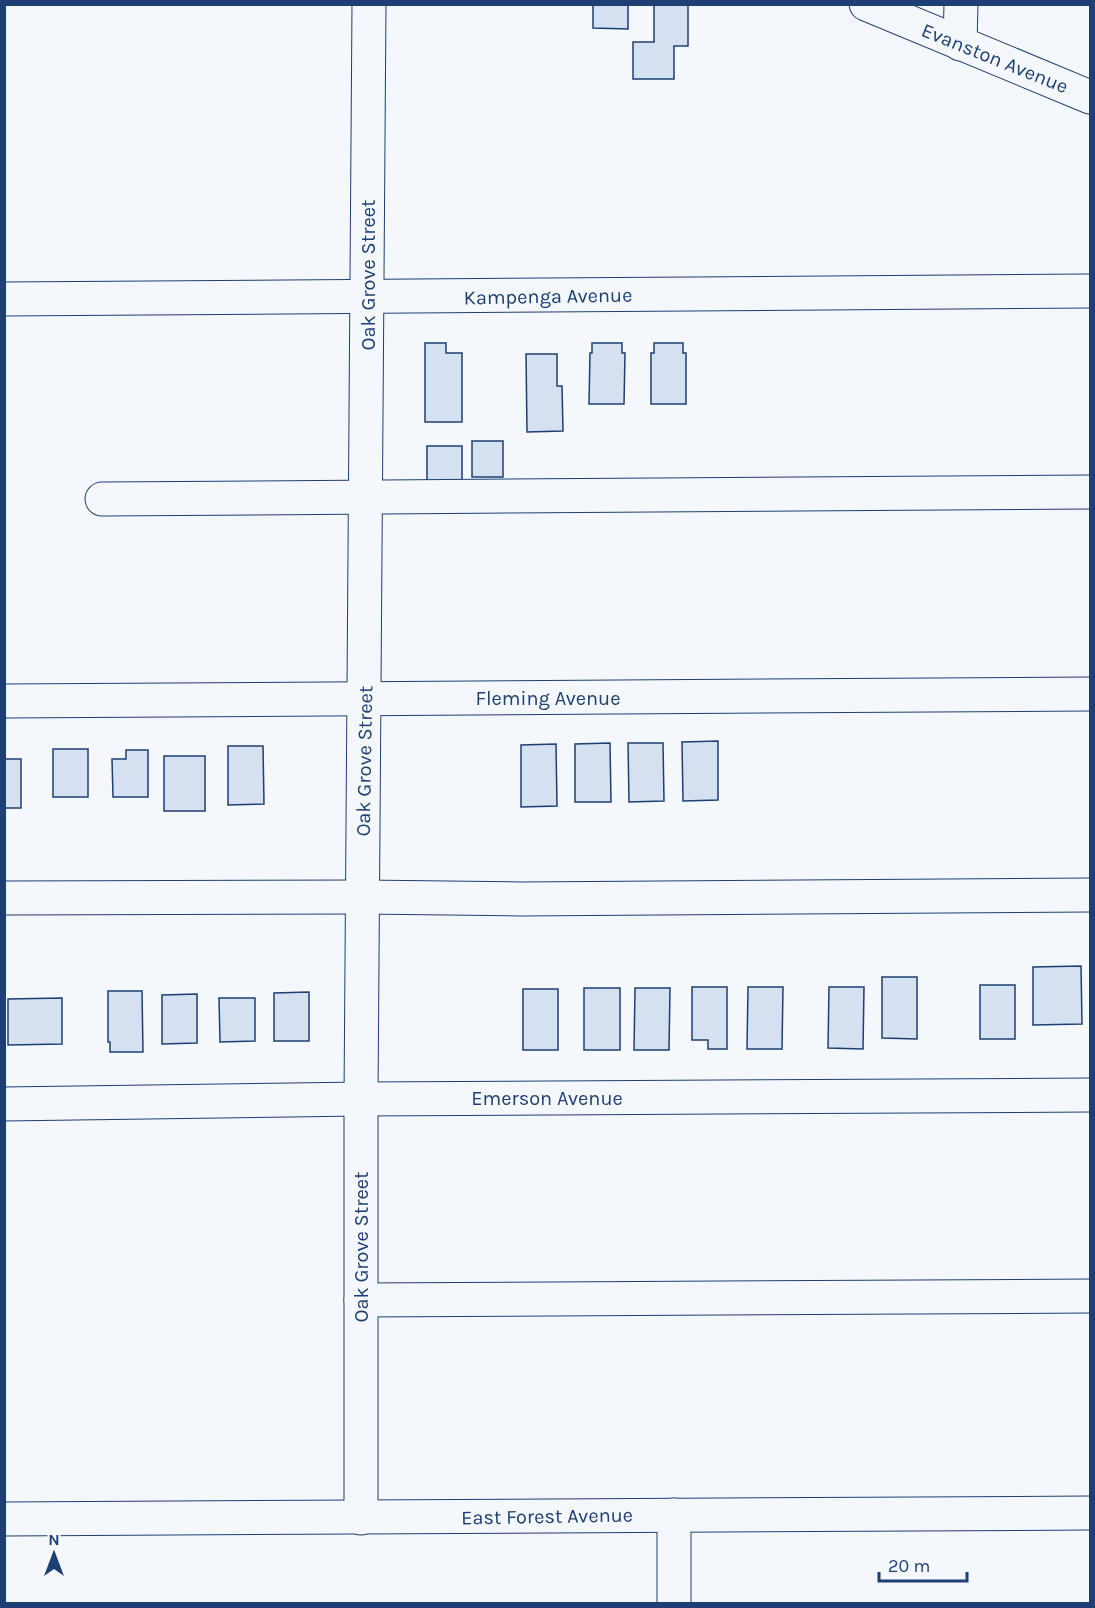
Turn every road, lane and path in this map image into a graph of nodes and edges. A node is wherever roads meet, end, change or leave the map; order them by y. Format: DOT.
graph roads {
  1 [pos="369,4"];
  2 [pos="866,4"];
  3 [pos="961,4"];
  4 [pos="960,44"];
  5 [pos="1090,97"];
  6 [pos="1090,291"];
  7 [pos="368,298"];
  8 [pos="4,299"];
  9 [pos="1090,492"];
  10 [pos="366,498"];
  11 [pos="102,499"];
  12 [pos="1090,694"];
  13 [pos="365,699"];
  14 [pos="4,701"];
  15 [pos="1090,895"];
  16 [pos="363,897"];
  17 [pos="4,898"];
  18 [pos="1090,1095"];
  19 [pos="361,1099"];
  20 [pos="4,1104"];
  21 [pos="1090,1296"];
  22 [pos="361,1300"];
  23 [pos="1090,1513"];
  24 [pos="674,1515"];
  25 [pos="361,1518"];
  26 [pos="4,1520"];
  27 [pos="674,1604"];
  1 -- 7 [label="street, Oak Grove Street"];
  2 -- 4 [label="street, Evanston Avenue"];
  3 -- 4 [label="street"];
  4 -- 5 [label="street, Evanston Avenue"];
  6 -- 7 [label="street, Kampenga Avenue"];
  7 -- 8 [label="street, Kampenga Avenue"];
  7 -- 10 [label="street, Oak Grove Street"];
  9 -- 10 [label="street"];
  10 -- 11 [label="street"];
  10 -- 13 [label="street, Oak Grove Street"];
  12 -- 13 [label="street, Fleming Avenue"];
  13 -- 14 [label="street, Fleming Avenue"];
  13 -- 16 [label="street, Oak Grove Street"];
  15 -- 16 [label="street"];
  16 -- 17 [label="street"];
  16 -- 19 [label="street, Oak Grove Street"];
  18 -- 19 [label="street, Emerson Avenue"];
  19 -- 20 [label="street, Emerson Avenue"];
  19 -- 22 [label="street, Oak Grove Street"];
  21 -- 22 [label="street"];
  22 -- 25 [label="street, Oak Grove Street"];
  23 -- 24 [label="street, East Forest Avenue"];
  24 -- 25 [label="street, East Forest Avenue"];
  24 -- 27 [label="street"];
  25 -- 26 [label="street, East Forest Avenue"];
}
